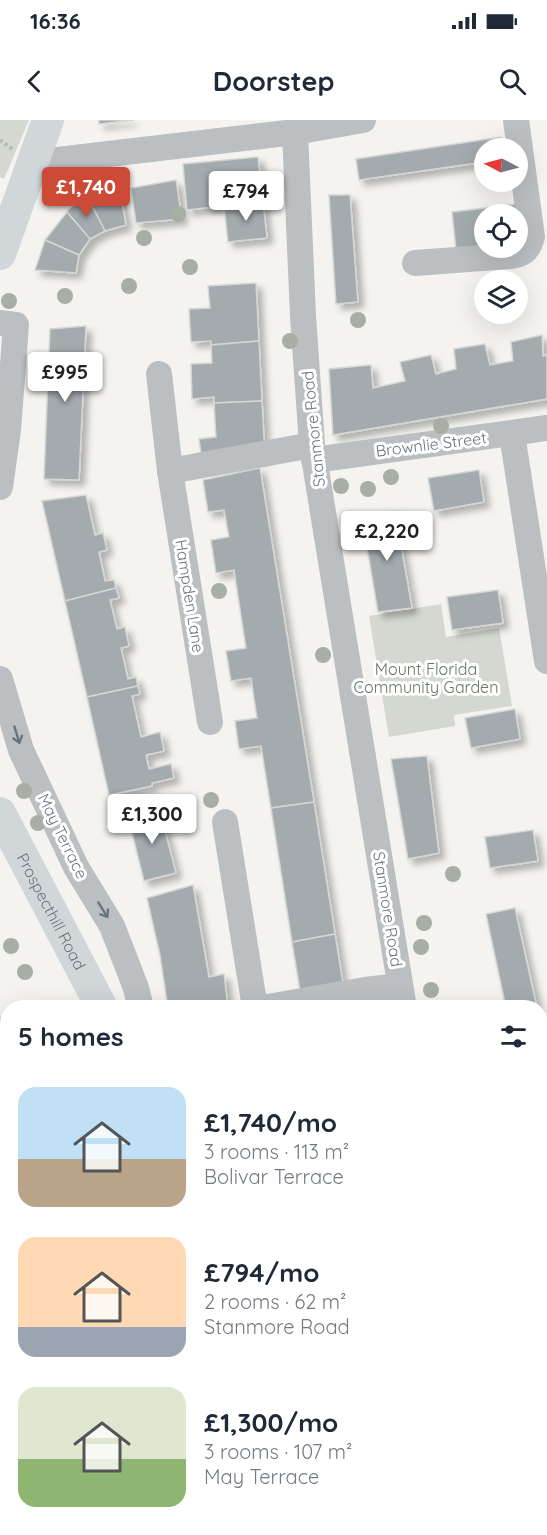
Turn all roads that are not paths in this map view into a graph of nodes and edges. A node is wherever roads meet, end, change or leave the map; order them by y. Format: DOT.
graph roads {
  1 [pos="48,120"];
  2 [pos="363,120"];
  3 [pos="516,120"];
  4 [pos="296,132"];
  5 [pos="32,163"];
  6 [pos="0,254"];
  7 [pos="415,263"];
  8 [pos="0,323"];
  9 [pos="159,374"];
  10 [pos="547,428"];
  11 [pos="512,434"];
  12 [pos="313,453"];
  13 [pos="170,471"];
  14 [pos="0,486"];
  15 [pos="547,662"];
  16 [pos="0,679"];
  17 [pos="210,722"];
  18 [pos="0,813"];
  19 [pos="225,822"];
  20 [pos="402,997"];
  21 [pos="138,998"];
  22 [pos="98,1000"];
  23 [pos="254,1000"];
  24 [pos="364,1000"];
  1 -- 5 [label="main road"];
  2 -- 4 [label="street"];
  3 -- 7 [label="street"];
  4 -- 5 [label="street"];
  4 -- 12 [label="street, Stanmore Road"];
  5 -- 6 [label="main road"];
  8 -- 14 [label="street"];
  9 -- 13 [label="street, Hampden Lane"];
  10 -- 11 [label="street, Brownlie Street"];
  11 -- 12 [label="street, Brownlie Street"];
  11 -- 15 [label="street"];
  12 -- 13 [label="street"];
  12 -- 20 [label="street, Stanmore Road"];
  13 -- 17 [label="street, Hampden Lane"];
  16 -- 21 [label="street, May Terrace, one-way"];
  18 -- 22 [label="main road, Prospecthill Road"];
  19 -- 23 [label="street"];
  20 -- 24 [label="street"];
}
